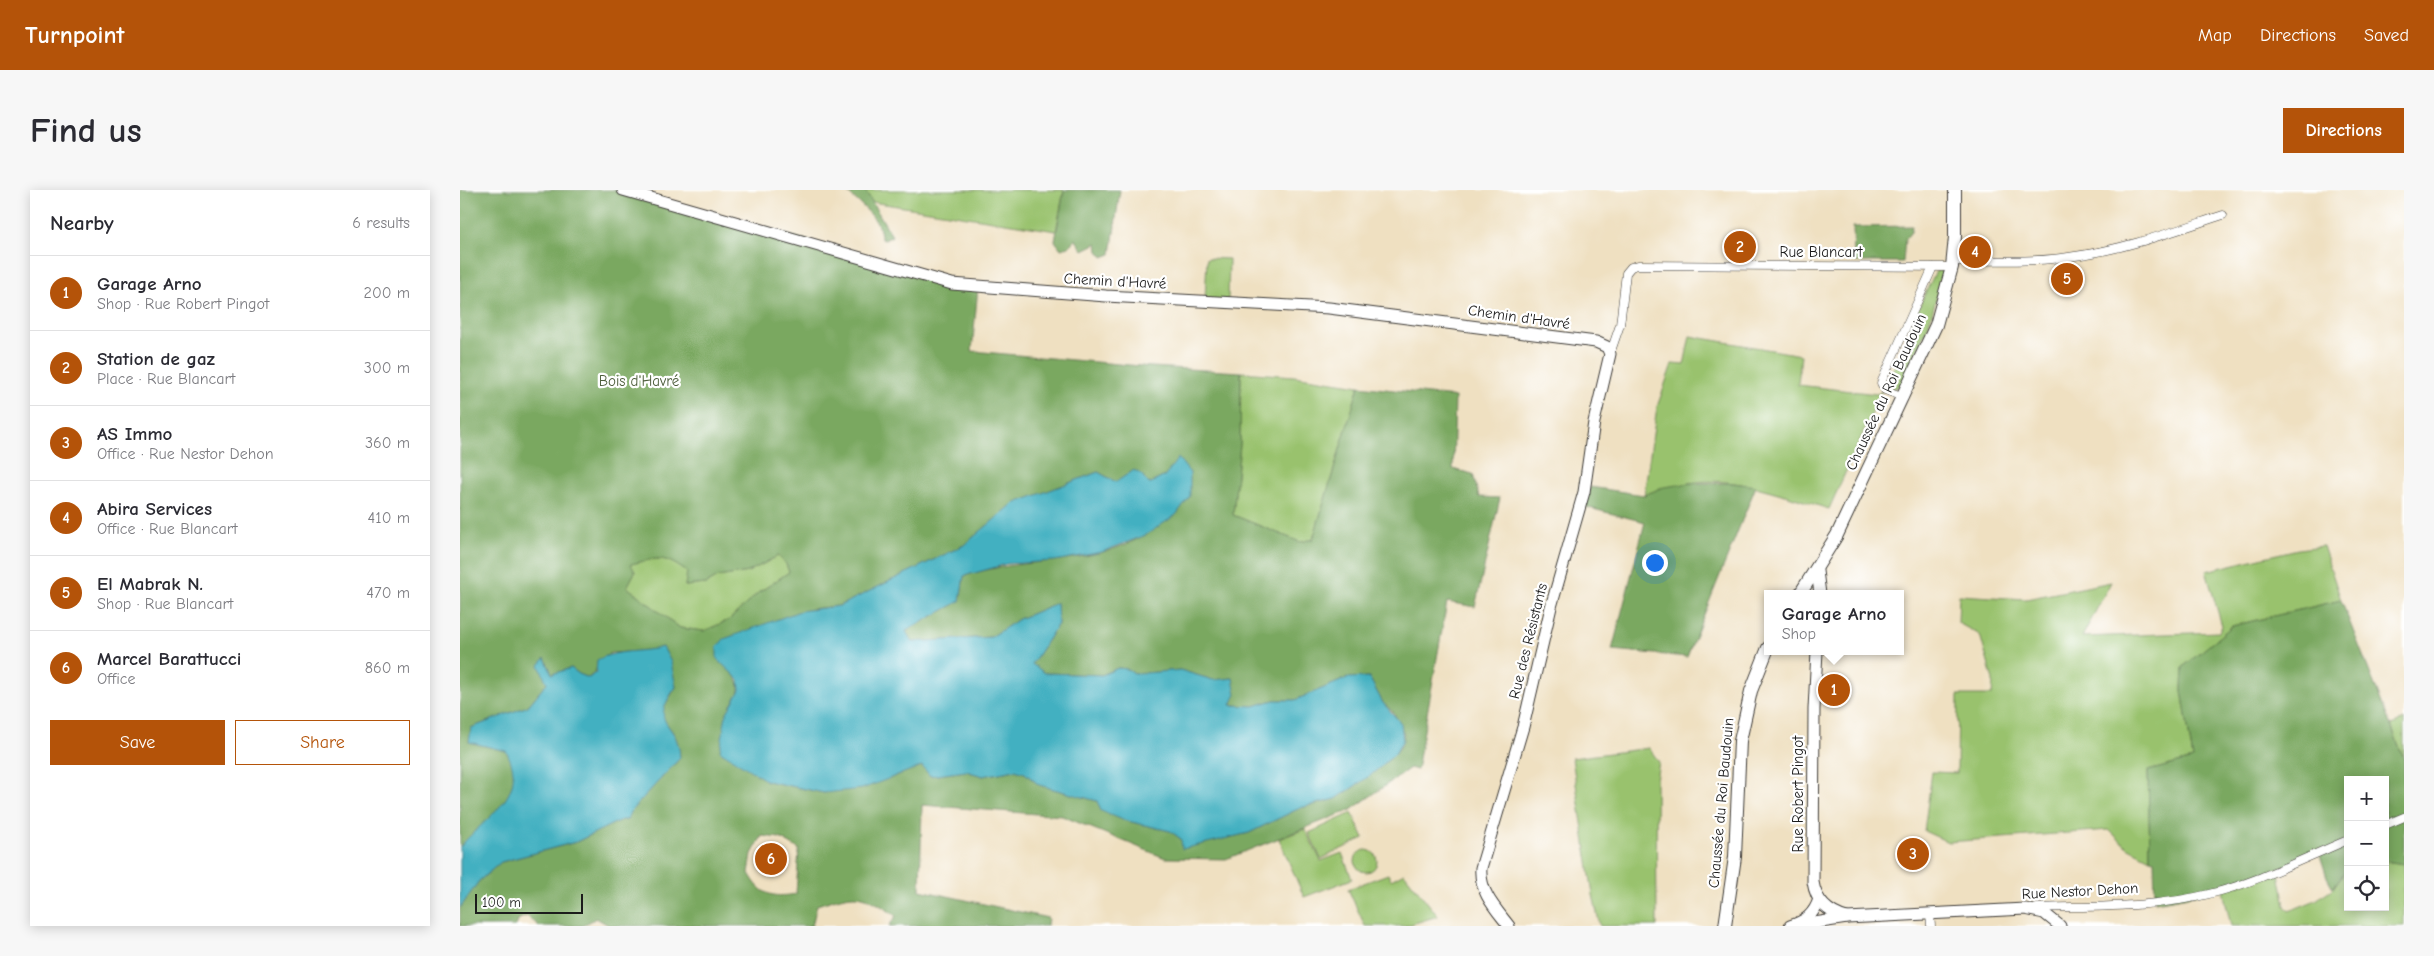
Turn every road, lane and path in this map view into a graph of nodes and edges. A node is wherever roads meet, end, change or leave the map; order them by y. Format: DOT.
graph roads {
  1 [pos="623,190"];
  2 [pos="1955,190"];
  3 [pos="2223,215"];
  4 [pos="1953,264"];
  5 [pos="1933,267"];
  6 [pos="1610,354"];
  7 [pos="1904,397"];
  8 [pos="1817,571"];
  9 [pos="1803,590"];
  10 [pos="1819,590"];
  11 [pos="1765,655"];
  12 [pos="1817,655"];
  13 [pos="2404,817"];
  14 [pos="2389,823"];
  15 [pos="2344,842"];
  16 [pos="1818,899"];
  17 [pos="1727,904"];
  18 [pos="2025,909"];
  19 [pos="1847,918"];
  20 [pos="1931,920"];
  21 [pos="1802,924"];
  22 [pos="1509,926"];
  23 [pos="1718,926"];
  24 [pos="1725,926"];
  25 [pos="1790,926"];
  26 [pos="2060,926"];
  1 -- 6 [label="street, Chemin d'Havré"];
  2 -- 4 [label="main road, Chaussée du Roi Baudouin"];
  3 -- 4 [label="street, Rue Blancart"];
  4 -- 5 [label="street, Rue Blancart"];
  4 -- 7 [label="main road, Chaussée du Roi Baudouin"];
  5 -- 6 [label="street, Rue Blancart"];
  5 -- 7 [label="street"];
  6 -- 22 [label="street, Rue des Résistants"];
  7 -- 8 [label="main road, Chaussée du Roi Baudouin"];
  8 -- 9 [label="main road, Chaussée du Roi Baudouin"];
  8 -- 10 [label="street"];
  11 -- 17 [label="main road, Chaussée du Roi Baudouin"];
  12 -- 16 [label="street, Rue Robert Pingot"];
  13 -- 14 [label="street"];
  15 -- 18 [label="street, Rue Nestor Dehon"];
  16 -- 19 [label="street"];
  16 -- 21 [label="street"];
  17 -- 23 [label="main road, Chaussée du Roi Baudouin"];
  17 -- 24 [label="main road, Chaussée du Roi Baudouin"];
  18 -- 20 [label="street, Rue Nestor Dehon"];
  18 -- 26 [label="street"];
  19 -- 20 [label="street, Rue Nestor Dehon"];
  19 -- 21 [label="street, Rue Nestor Dehon"];
  21 -- 25 [label="street, Rue Nestor Dehon"];
}
